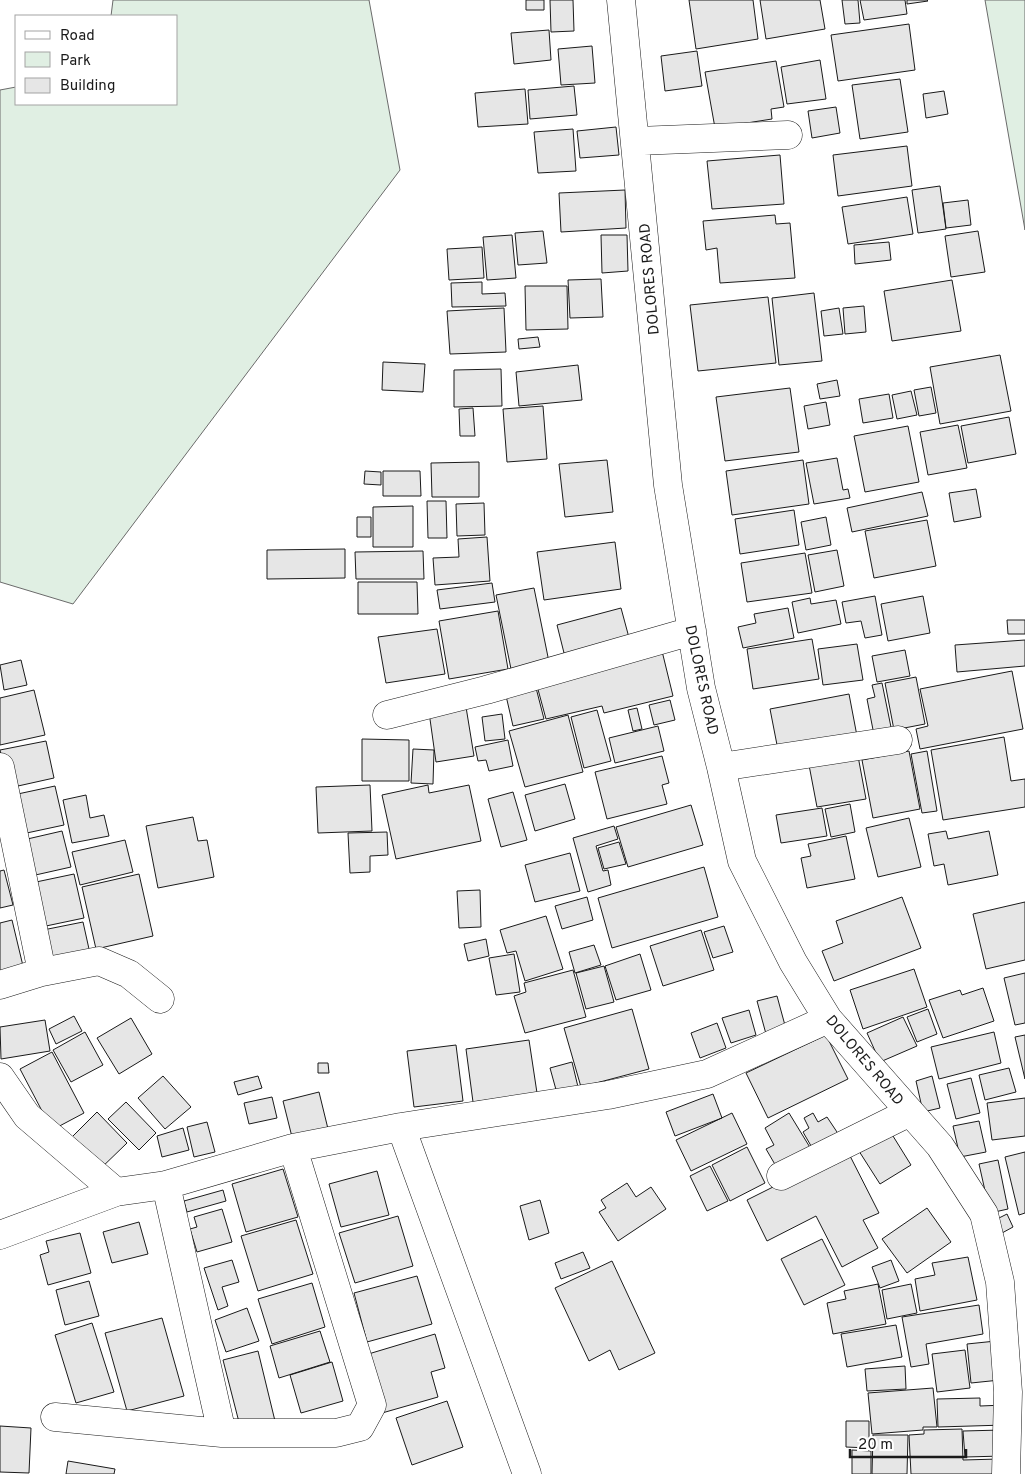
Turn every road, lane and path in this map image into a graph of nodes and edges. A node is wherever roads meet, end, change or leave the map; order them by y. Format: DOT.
graph roads {
  1 [pos="622,0"];
  2 [pos="788,135"];
  3 [pos="636,141"];
  4 [pos="692,631"];
  5 [pos="387,715"];
  6 [pos="898,740"];
  7 [pos="0,767"];
  8 [pos="722,767"];
  9 [pos="42,972"];
  10 [pos="0,985"];
  11 [pos="160,999"];
  12 [pos="828,1019"];
  13 [pos="0,1077"];
  14 [pos="910,1112"];
  15 [pos="401,1127"];
  16 [pos="293,1148"];
  17 [pos="781,1176"];
  18 [pos="166,1185"];
  19 [pos="116,1192"];
  20 [pos="0,1235"];
  21 [pos="55,1417"];
  22 [pos="222,1433"];
  23 [pos="528,1474"];
  24 [pos="1006,1474"];
  1 -- 3 [label="street, DOLORES ROAD"];
  2 -- 3 [label="street"];
  3 -- 4 [label="street, DOLORES ROAD"];
  4 -- 5 [label="street"];
  4 -- 8 [label="street, DOLORES ROAD"];
  6 -- 8 [label="street"];
  7 -- 9 [label="street"];
  8 -- 12 [label="street, DOLORES ROAD"];
  9 -- 10 [label="street"];
  9 -- 11 [label="street"];
  12 -- 14 [label="street, DOLORES ROAD"];
  12 -- 15 [label="street"];
  13 -- 19 [label="street"];
  14 -- 17 [label="street"];
  14 -- 24 [label="street, DOLORES ROAD"];
  15 -- 16 [label="street"];
  15 -- 23 [label="street"];
  16 -- 18 [label="street"];
  16 -- 22 [label="street"];
  18 -- 19 [label="street"];
  18 -- 22 [label="street"];
  19 -- 20 [label="street"];
  21 -- 22 [label="street"];
}
